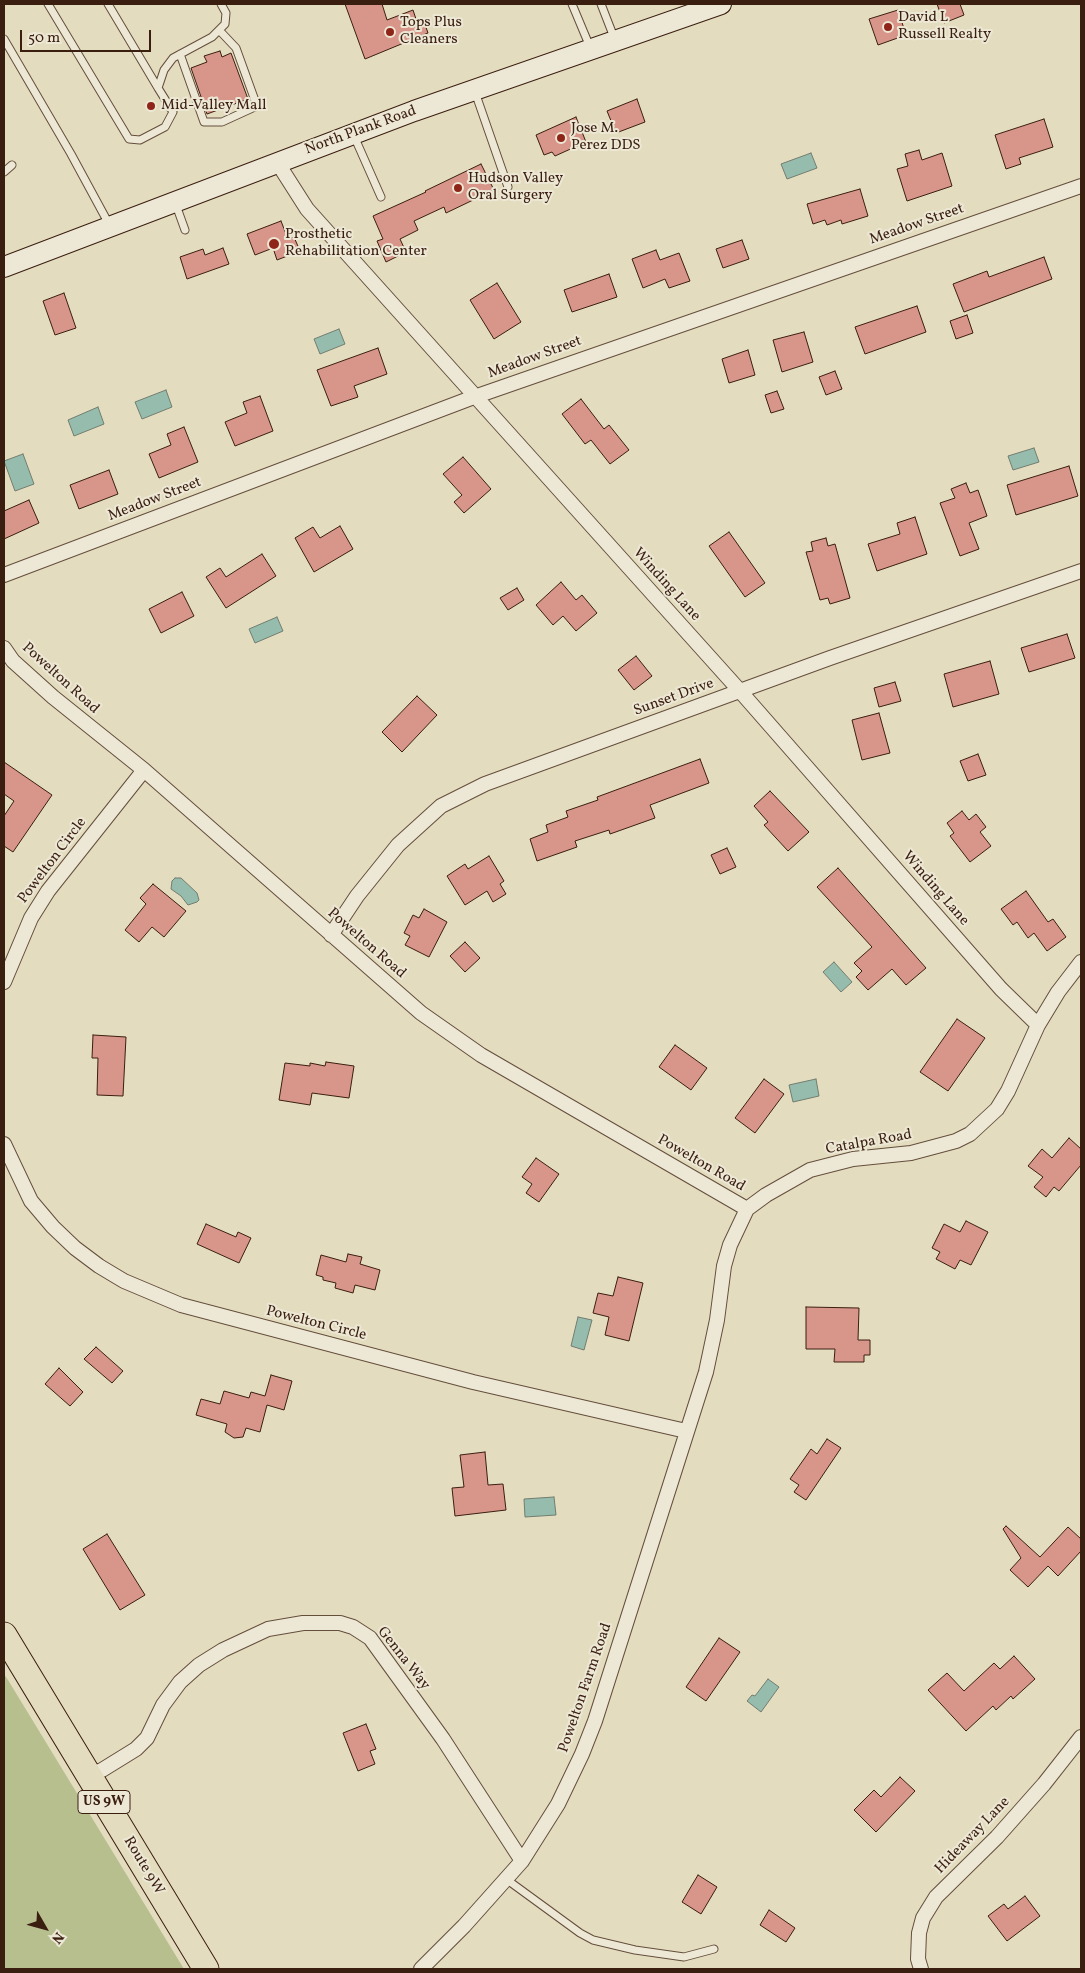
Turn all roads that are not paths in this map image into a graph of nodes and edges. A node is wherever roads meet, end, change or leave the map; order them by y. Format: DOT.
graph roads {
  1 [pos="48,4"];
  2 [pos="108,4"];
  3 [pos="221,4"];
  4 [pos="572,4"];
  5 [pos="601,4"];
  6 [pos="721,4"];
  7 [pos="219,30"];
  8 [pos="4,39"];
  9 [pos="615,40"];
  10 [pos="591,49"];
  11 [pos="180,54"];
  12 [pos="158,88"];
  13 [pos="474,90"];
  14 [pos="353,134"];
  15 [pos="277,162"];
  16 [pos="12,165"];
  17 [pos="4,172"];
  18 [pos="508,186"];
  19 [pos="1081,186"];
  20 [pos="380,198"];
  21 [pos="175,202"];
  22 [pos="110,226"];
  23 [pos="185,230"];
  24 [pos="4,267"];
  25 [pos="474,397"];
  26 [pos="1081,571"];
  27 [pos="4,576"];
  28 [pos="4,648"];
  29 [pos="740,691"];
  30 [pos="144,770"];
  31 [pos="331,935"];
  32 [pos="1081,962"];
  33 [pos="4,982"];
  34 [pos="1038,1025"];
  35 [pos="4,1144"];
  36 [pos="747,1209"];
  37 [pos="686,1431"];
  38 [pos="4,1634"];
  39 [pos="1081,1737"];
  40 [pos="88,1775"];
  41 [pos="522,1860"];
  42 [pos="506,1879"];
  43 [pos="714,1949"];
  44 [pos="206,1969"];
  45 [pos="421,1969"];
  46 [pos="921,1969"];
  1 -- 12 [label="lane"];
  2 -- 12 [label="lane"];
  3 -- 7 [label="lane"];
  4 -- 10 [label="lane"];
  5 -- 9 [label="lane"];
  6 -- 9 [label="main road, North Plank Road"];
  7 -- 11 [label="lane"];
  7 -- 11 [label="lane"];
  8 -- 22 [label="lane"];
  9 -- 10 [label="main road, North Plank Road"];
  10 -- 13 [label="main road, North Plank Road"];
  11 -- 12 [label="lane"];
  13 -- 14 [label="main road, North Plank Road"];
  13 -- 18 [label="lane"];
  14 -- 15 [label="main road, North Plank Road"];
  14 -- 20 [label="lane"];
  15 -- 21 [label="main road, North Plank Road"];
  15 -- 25 [label="street, Winding Lane"];
  16 -- 17 [label="lane"];
  19 -- 25 [label="street, Meadow Street"];
  21 -- 22 [label="main road, North Plank Road"];
  21 -- 23 [label="lane"];
  22 -- 24 [label="main road, North Plank Road"];
  25 -- 27 [label="street, Meadow Street"];
  25 -- 29 [label="street, Winding Lane"];
  26 -- 29 [label="street, Sunset Drive"];
  28 -- 30 [label="street, Powelton Road"];
  29 -- 31 [label="street, Sunset Drive"];
  29 -- 34 [label="street, Winding Lane"];
  30 -- 31 [label="street, Powelton Road"];
  30 -- 33 [label="street, Powelton Circle"];
  31 -- 36 [label="street, Powelton Road"];
  32 -- 34 [label="street, Catalpa Road"];
  34 -- 36 [label="street, Catalpa Road"];
  35 -- 37 [label="street, Powelton Circle"];
  36 -- 37 [label="street, Catalpa Road"];
  37 -- 41 [label="street, Powelton Farm Road"];
  38 -- 40 [label="highway, Route 9W / US 9W"];
  39 -- 46 [label="street, Hideaway Lane"];
  40 -- 41 [label="street, Genna Way"];
  40 -- 44 [label="highway, Route 9W / US 9W"];
  41 -- 42 [label="street, Powelton Farm Road"];
  42 -- 43 [label="lane"];
  42 -- 45 [label="street, Powelton Farm Road"];
}
